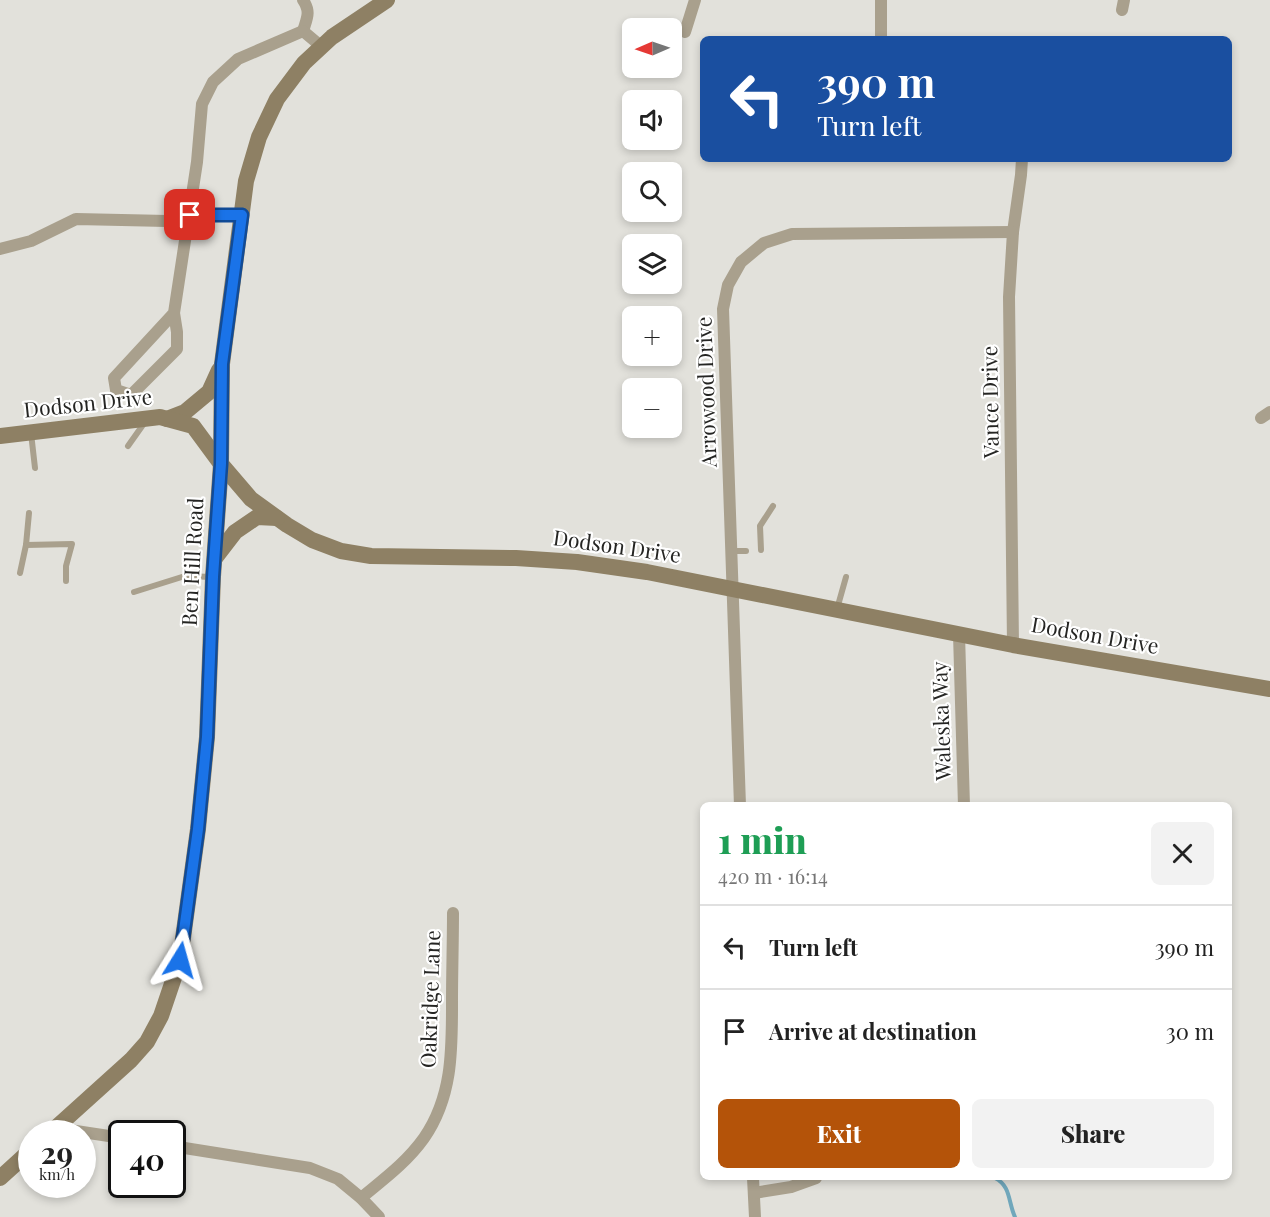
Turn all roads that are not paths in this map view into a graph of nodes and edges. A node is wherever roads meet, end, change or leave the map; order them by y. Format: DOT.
graph roads {
  1 [pos="303,0"];
  2 [pos="387,0"];
  3 [pos="695,0"];
  4 [pos="881,0"];
  5 [pos="303,31"];
  6 [pos="685,32"];
  7 [pos="881,36"];
  8 [pos="321,47"];
  9 [pos="1022,162"];
  10 [pos="190,215"];
  11 [pos="242,215"];
  12 [pos="1013,232"];
  13 [pos="0,249"];
  14 [pos="174,313"];
  15 [pos="222,364"];
  16 [pos="147,419"];
  17 [pos="166,419"];
  18 [pos="31,432"];
  19 [pos="0,436"];
  20 [pos="128,446"];
  21 [pos="221,464"];
  22 [pos="35,468"];
  23 [pos="773,507"];
  24 [pos="29,513"];
  25 [pos="277,518"];
  26 [pos="26,545"];
  27 [pos="761,550"];
  28 [pos="731,551"];
  29 [pos="746,551"];
  30 [pos="215,558"];
  31 [pos="20,573"];
  32 [pos="213,577"];
  33 [pos="846,577"];
  34 [pos="66,581"];
  35 [pos="732,588"];
  36 [pos="134,592"];
  37 [pos="836,610"];
  38 [pos="959,634"];
  39 [pos="1013,645"];
  40 [pos="1270,688"];
  41 [pos="740,802"];
  42 [pos="964,802"];
  43 [pos="453,913"];
  44 [pos="64,1120"];
  45 [pos="186,1148"];
  46 [pos="18,1162"];
  47 [pos="0,1178"];
  48 [pos="753,1180"];
  49 [pos="810,1180"];
  50 [pos="754,1192"];
  51 [pos="361,1198"];
  52 [pos="378,1217"];
  53 [pos="755,1217"];
  1 -- 5 [label="street"];
  2 -- 8 [label="street, Ben Hill Road"];
  3 -- 6 [label="street"];
  4 -- 7 [label="street"];
  5 -- 8 [label="street"];
  5 -- 10 [label="street"];
  8 -- 11 [label="street, Ben Hill Road"];
  9 -- 12 [label="street, Vance Drive"];
  10 -- 11 [label="street"];
  10 -- 13 [label="street"];
  10 -- 14 [label="street"];
  11 -- 15 [label="street, Ben Hill Road"];
  12 -- 28 [label="street, Arrowood Drive"];
  12 -- 39 [label="street, Vance Drive"];
  14 -- 14 [label="street"];
  15 -- 17 [label="street"];
  15 -- 21 [label="street, Ben Hill Road"];
  16 -- 17 [label="street, Dodson Drive"];
  16 -- 18 [label="street, Dodson Drive"];
  16 -- 20 [label="lane"];
  17 -- 21 [label="street, Dodson Drive"];
  18 -- 19 [label="street, Dodson Drive"];
  18 -- 22 [label="lane"];
  21 -- 25 [label="street, Dodson Drive"];
  21 -- 30 [label="street, Ben Hill Road"];
  23 -- 27 [label="lane"];
  24 -- 26 [label="lane"];
  25 -- 30 [label="street"];
  25 -- 35 [label="street, Dodson Drive"];
  26 -- 31 [label="lane"];
  26 -- 34 [label="lane"];
  28 -- 29 [label="lane"];
  28 -- 35 [label="street, Arrowood Drive"];
  30 -- 32 [label="street, Ben Hill Road"];
  32 -- 36 [label="lane"];
  32 -- 44 [label="street, Ben Hill Road"];
  33 -- 37 [label="lane"];
  35 -- 37 [label="street, Dodson Drive"];
  35 -- 41 [label="street, Arrowood Drive"];
  37 -- 38 [label="street, Dodson Drive"];
  38 -- 39 [label="street, Dodson Drive"];
  38 -- 42 [label="street, Waleska Way"];
  39 -- 40 [label="street, Dodson Drive"];
  43 -- 51 [label="street, Oakridge Lane"];
  45 -- 51 [label="street"];
  46 -- 47 [label="street"];
  48 -- 50 [label="street"];
  49 -- 50 [label="street"];
  50 -- 53 [label="street"];
  51 -- 52 [label="street"];
}
